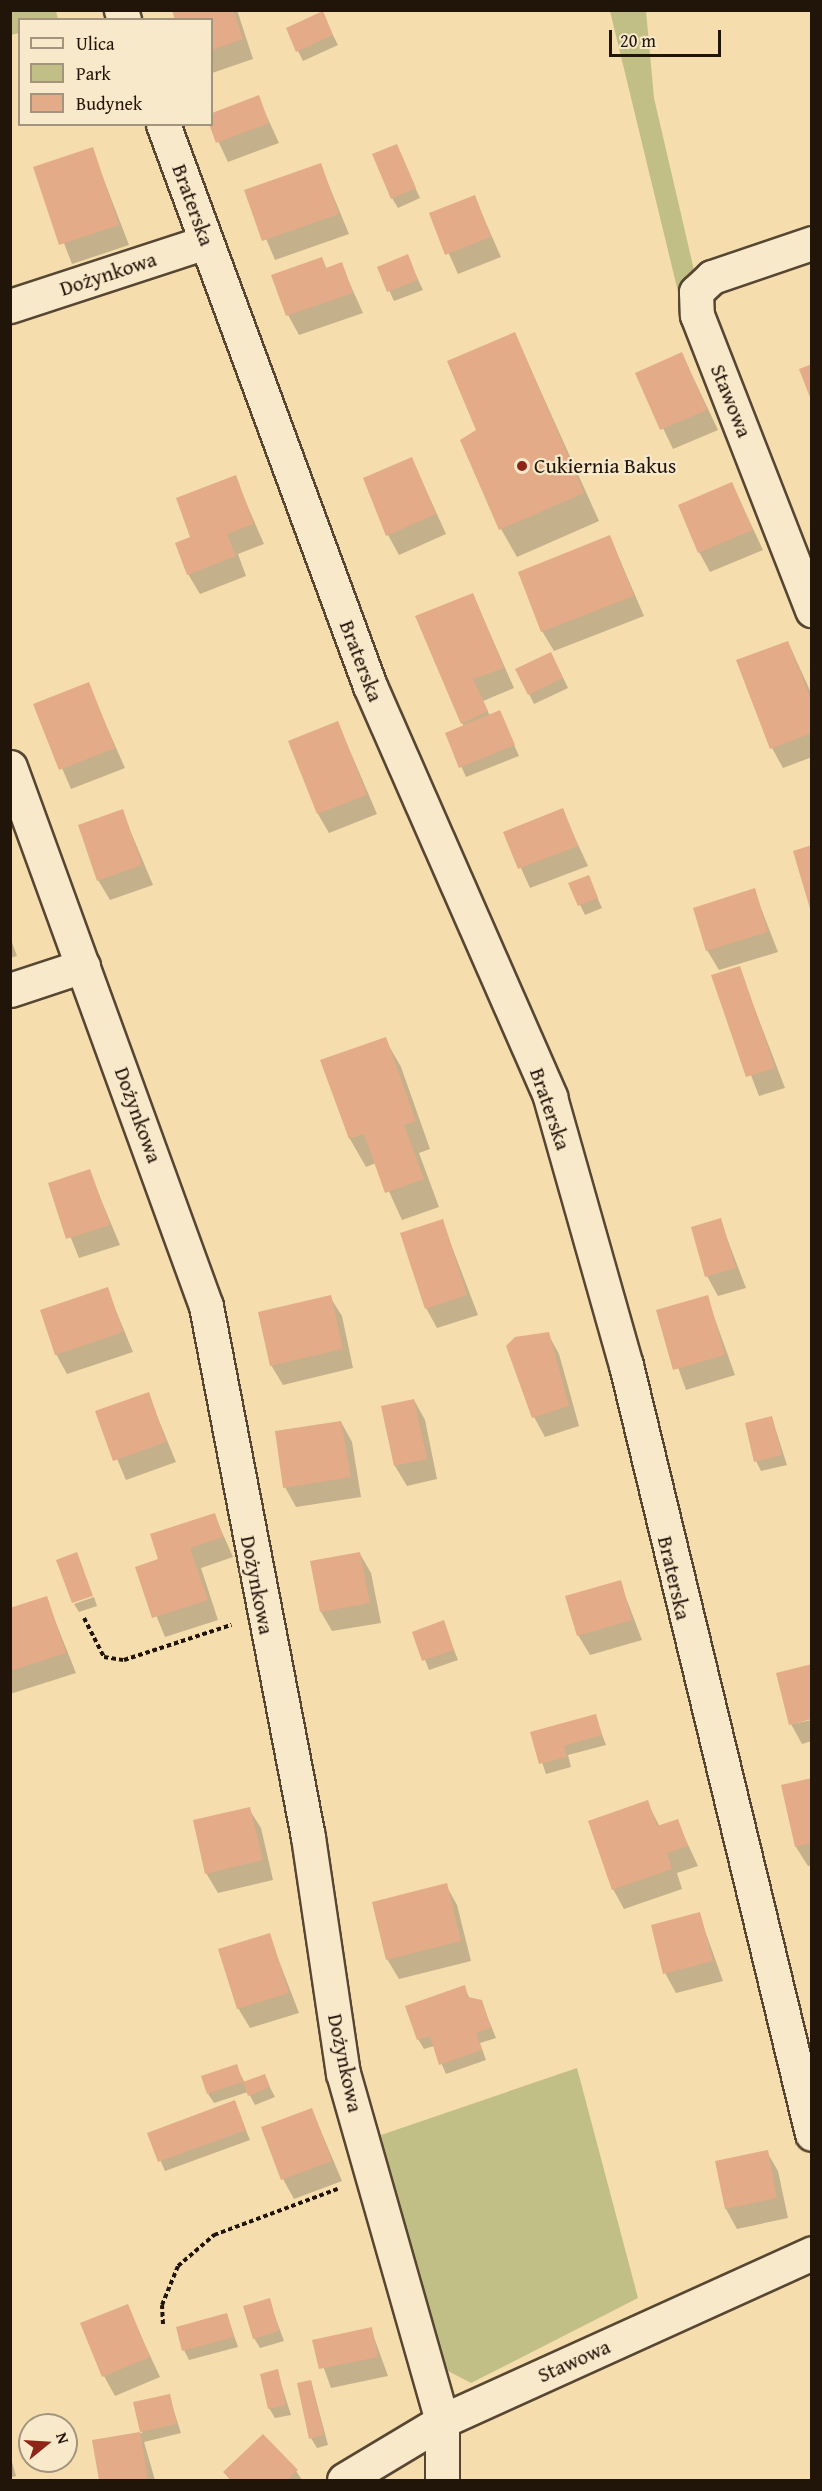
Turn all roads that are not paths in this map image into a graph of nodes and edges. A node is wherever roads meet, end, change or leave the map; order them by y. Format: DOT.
graph roads {
  1 [pos="164,126"];
  2 [pos="206,242"];
  3 [pos="803,246"];
  4 [pos="10,306"];
  5 [pos="812,610"];
  6 [pos="10,767"];
  7 [pos="83,966"];
  8 [pos="10,990"];
  9 [pos="812,2134"];
  10 [pos="812,2253"];
  11 [pos="442,2421"];
  12 [pos="344,2481"];
  13 [pos="442,2481"];
  1 -- 2 [label="street, Braterska"];
  2 -- 4 [label="street, Dożynkowa"];
  2 -- 9 [label="street, Braterska"];
  3 -- 5 [label="street, Stawowa"];
  6 -- 7 [label="street, Dożynkowa"];
  7 -- 8 [label="street"];
  7 -- 11 [label="street, Dożynkowa"];
  10 -- 11 [label="street, Stawowa"];
  11 -- 12 [label="street, Stawowa"];
  11 -- 13 [label="street, Dożynkowa"];
}
